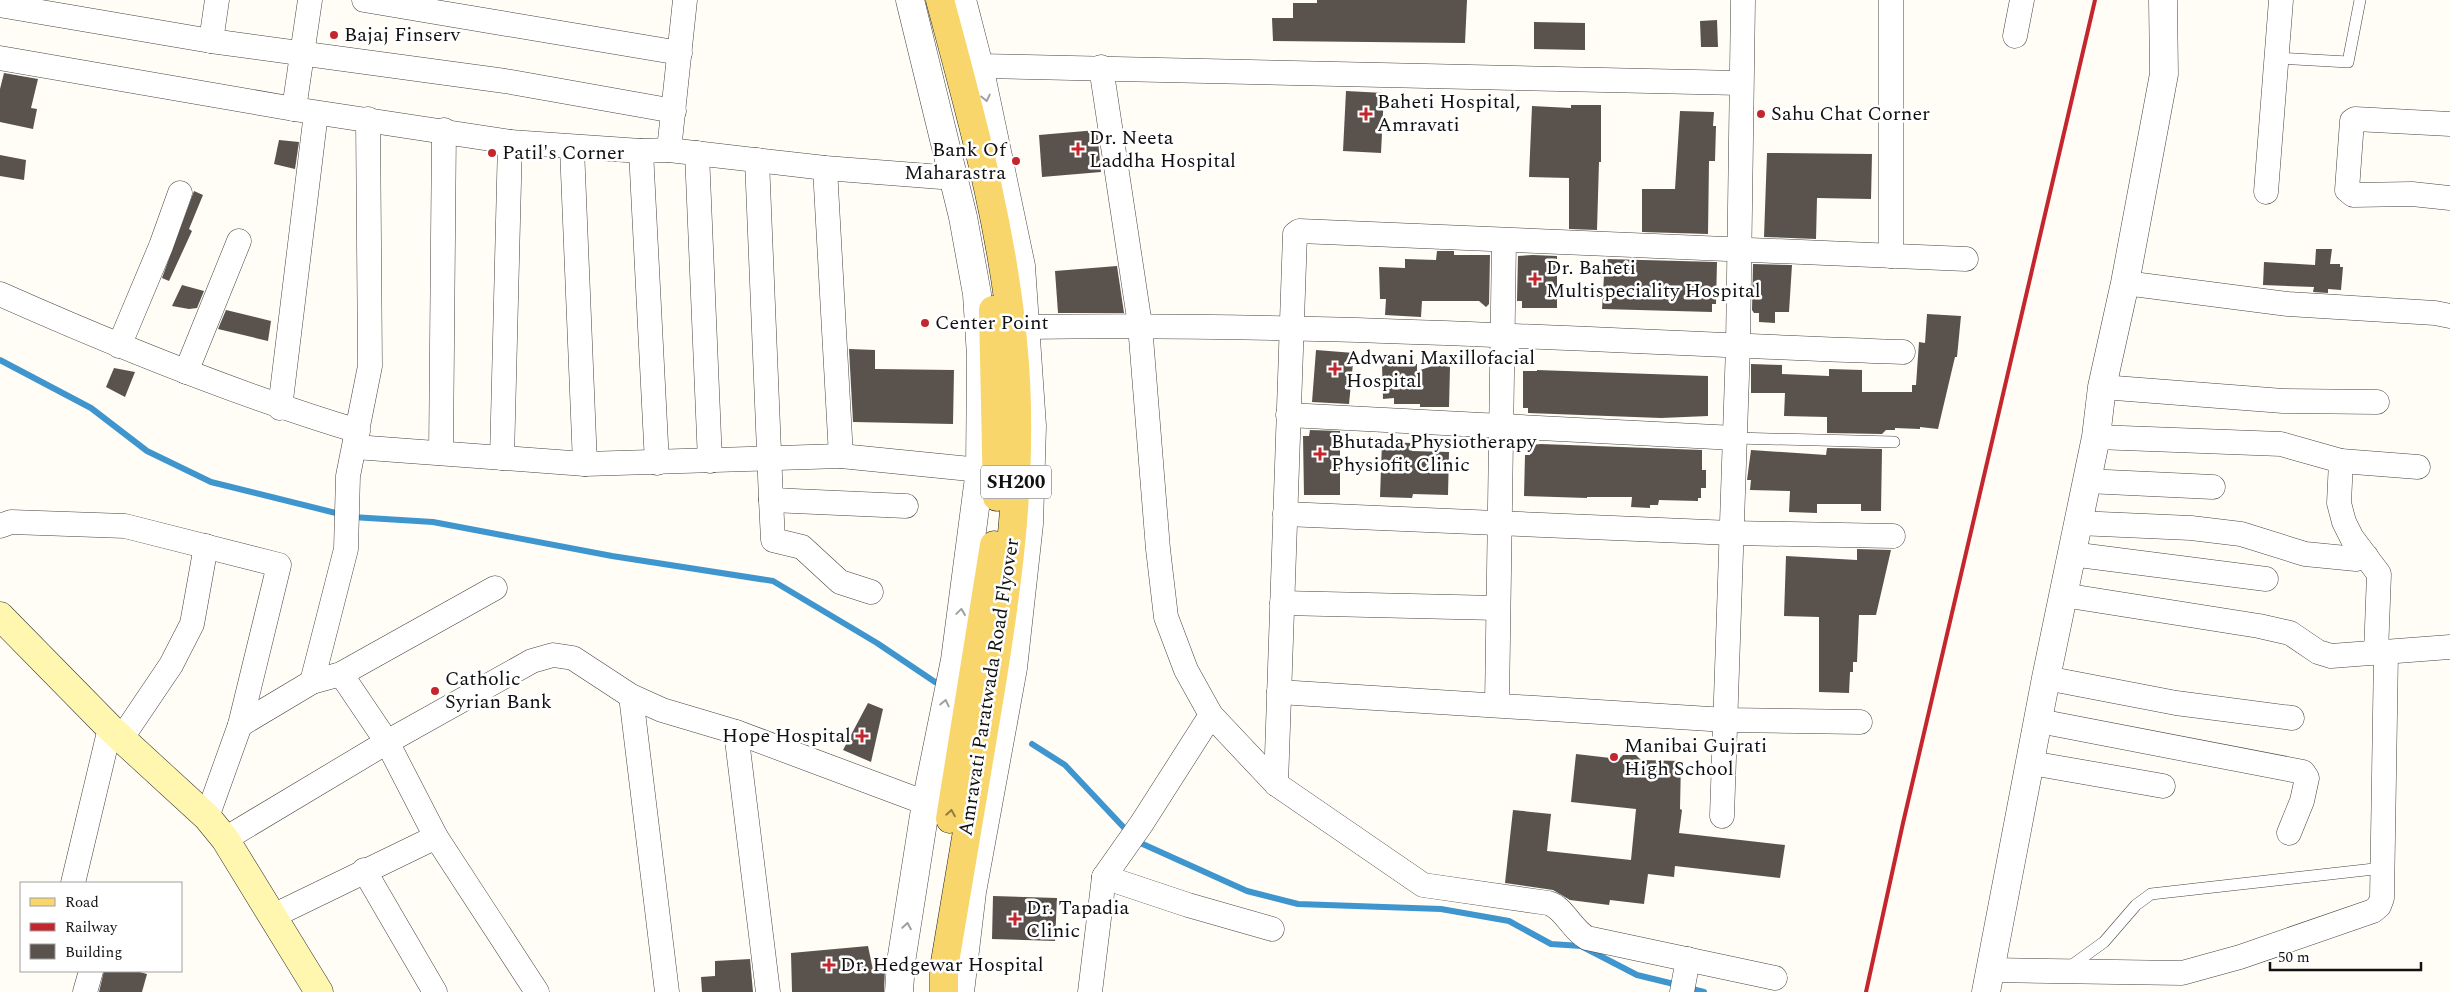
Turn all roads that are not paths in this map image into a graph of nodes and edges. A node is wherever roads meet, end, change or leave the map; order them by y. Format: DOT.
graph roads {
  1 [pos="217,0"];
  2 [pos="310,0"];
  3 [pos="364,0"];
  4 [pos="685,0"];
  5 [pos="910,0"];
  6 [pos="922,0"];
  7 [pos="940,0"];
  8 [pos="962,0"];
  9 [pos="1743,0"];
  10 [pos="1891,0"];
  11 [pos="2022,0"];
  12 [pos="2162,0"];
  13 [pos="2281,0"];
  14 [pos="2360,0"];
  15 [pos="0,5"];
  16 [pos="2015,36"];
  17 [pos="211,40"];
  18 [pos="303,52"];
  19 [pos="680,53"];
  20 [pos="0,58"];
  21 [pos="2275,58"];
  22 [pos="979,66"];
  23 [pos="1101,67"];
  24 [pos="1740,83"];
  25 [pos="305,111"];
  26 [pos="674,111"];
  27 [pos="368,119"];
  28 [pos="2450,124"];
  29 [pos="444,130"];
  30 [pos="510,142"];
  31 [pos="572,148"];
  32 [pos="670,150"];
  33 [pos="641,151"];
  34 [pos="697,153"];
  35 [pos="758,160"];
  36 [pos="825,168"];
  37 [pos="954,178"];
  38 [pos="2266,192"];
  39 [pos="180,193"];
  40 [pos="2450,198"];
  41 [pos="239,241"];
  42 [pos="1504,241"];
  43 [pos="1738,249"];
  44 [pos="1891,256"];
  45 [pos="1966,259"];
  46 [pos="2124,283"];
  47 [pos="0,294"];
  48 [pos="2450,316"];
  49 [pos="1140,325"];
  50 [pos="1026,326"];
  51 [pos="1290,327"];
  52 [pos="1504,336"];
  53 [pos="119,346"];
  54 [pos="1738,346"];
  55 [pos="1902,352"];
  56 [pos="186,372"];
  57 [pos="2102,387"];
  58 [pos="2377,402"];
  59 [pos="280,408"];
  60 [pos="1288,415"];
  61 [pos="1501,426"];
  62 [pos="2096,437"];
  63 [pos="1735,438"];
  64 [pos="357,439"];
  65 [pos="1894,442"];
  66 [pos="441,453"];
  67 [pos="841,456"];
  68 [pos="502,458"];
  69 [pos="768,458"];
  70 [pos="710,461"];
  71 [pos="2341,461"];
  72 [pos="657,463"];
  73 [pos="585,464"];
  74 [pos="2418,467"];
  75 [pos="980,470"];
  76 [pos="2086,481"];
  77 [pos="2214,487"];
  78 [pos="771,500"];
  79 [pos="906,506"];
  80 [pos="1285,514"];
  81 [pos="1500,522"];
  82 [pos="2077,523"];
  83 [pos="0,526"];
  84 [pos="1732,533"];
  85 [pos="1893,536"];
  86 [pos="206,546"];
  87 [pos="2071,554"];
  88 [pos="2371,562"];
  89 [pos="2266,579"];
  90 [pos="495,588"];
  91 [pos="871,592"];
  92 [pos="2063,595"];
  93 [pos="1282,603"];
  94 [pos="1497,608"];
  95 [pos="0,616"];
  96 [pos="2450,648"];
  97 [pos="2381,653"];
  98 [pos="341,674"];
  99 [pos="2046,678"];
  100 [pos="312,682"];
  101 [pos="1279,692"];
  102 [pos="631,696"];
  103 [pos="1497,704"];
  104 [pos="1211,714"];
  105 [pos="2292,718"];
  106 [pos="1726,720"];
  107 [pos="2039,720"];
  108 [pos="1860,722"];
  109 [pos="240,725"];
  110 [pos="736,732"];
  111 [pos="115,733"];
  112 [pos="387,742"];
  113 [pos="2031,762"];
  114 [pos="1276,784"];
  115 [pos="2163,786"];
  116 [pos="926,804"];
  117 [pos="1722,816"];
  118 [pos="207,817"];
  119 [pos="2289,833"];
  120 [pos="436,837"];
  121 [pos="224,839"];
  122 [pos="2383,868"];
  123 [pos="364,870"];
  124 [pos="1106,873"];
  125 [pos="73,882"];
  126 [pos="273,916"];
  127 [pos="1272,929"];
  128 [pos="1687,963"];
  129 [pos="2064,971"];
  130 [pos="91,972"];
  131 [pos="939,975"];
  132 [pos="1775,978"];
  133 [pos="1989,981"];
  134 [pos="85,992"];
  135 [pos="319,992"];
  136 [pos="436,992"];
  137 [pos="537,992"];
  138 [pos="667,992"];
  139 [pos="768,992"];
  140 [pos="899,992"];
  141 [pos="926,992"];
  142 [pos="960,992"];
  143 [pos="1090,992"];
  144 [pos="1682,992"];
  1 -- 17 [label="street"];
  2 -- 18 [label="street"];
  3 -- 19 [label="street"];
  4 -- 19 [label="street"];
  5 -- 37 [label="street"];
  131 -- 6 [label="main road, Amravati Paratwada Road Flyover, one-way"];
  7 -- 131 [label="main road, Amravati Paratwada Road Flyover / SH200"];
  8 -- 22 [label="street"];
  9 -- 24 [label="street"];
  10 -- 44 [label="street"];
  11 -- 16 [label="street"];
  12 -- 46 [label="street"];
  13 -- 21 [label="street"];
  14 -- 21 [label="lane"];
  15 -- 17 [label="street"];
  17 -- 18 [label="street"];
  18 -- 25 [label="street"];
  18 -- 26 [label="street"];
  19 -- 26 [label="street"];
  20 -- 25 [label="street"];
  21 -- 38 [label="street"];
  22 -- 23 [label="street"];
  22 -- 50 [label="street, one-way"];
  23 -- 24 [label="street"];
  23 -- 49 [label="street"];
  24 -- 43 [label="street"];
  25 -- 27 [label="street"];
  25 -- 59 [label="street"];
  26 -- 32 [label="street"];
  27 -- 29 [label="street"];
  27 -- 64 [label="street"];
  28 -- 40 [label="street"];
  29 -- 30 [label="street"];
  29 -- 66 [label="street"];
  30 -- 31 [label="street"];
  30 -- 68 [label="street"];
  31 -- 33 [label="street"];
  31 -- 73 [label="street"];
  32 -- 33 [label="street"];
  32 -- 34 [label="street"];
  33 -- 72 [label="street"];
  34 -- 35 [label="street"];
  34 -- 70 [label="street"];
  35 -- 36 [label="street"];
  35 -- 69 [label="street"];
  36 -- 37 [label="street"];
  36 -- 67 [label="street"];
  37 -- 75 [label="street"];
  39 -- 53 [label="street"];
  41 -- 56 [label="street"];
  42 -- 43 [label="street"];
  42 -- 51 [label="street"];
  42 -- 52 [label="street"];
  43 -- 44 [label="street"];
  43 -- 54 [label="street"];
  44 -- 45 [label="street"];
  46 -- 48 [label="street"];
  46 -- 57 [label="street"];
  47 -- 53 [label="street"];
  49 -- 50 [label="street"];
  49 -- 51 [label="street"];
  49 -- 104 [label="street"];
  50 -- 142 [label="street"];
  51 -- 52 [label="street"];
  51 -- 60 [label="street"];
  52 -- 54 [label="street"];
  52 -- 61 [label="street"];
  53 -- 56 [label="street"];
  54 -- 55 [label="street"];
  54 -- 63 [label="street"];
  56 -- 59 [label="street"];
  57 -- 58 [label="street"];
  57 -- 62 [label="street"];
  59 -- 64 [label="street"];
  60 -- 61 [label="street"];
  60 -- 80 [label="street"];
  61 -- 63 [label="street"];
  61 -- 81 [label="street"];
  62 -- 71 [label="street"];
  62 -- 76 [label="street"];
  63 -- 65 [label="lane"];
  63 -- 84 [label="street"];
  64 -- 66 [label="street"];
  64 -- 100 [label="street"];
  66 -- 68 [label="street"];
  67 -- 69 [label="street"];
  67 -- 75 [label="street"];
  68 -- 73 [label="street"];
  69 -- 70 [label="street"];
  69 -- 78 [label="street"];
  70 -- 72 [label="street"];
  71 -- 74 [label="street"];
  71 -- 88 [label="street"];
  72 -- 73 [label="street"];
  116 -- 75 [label="street, one-way"];
  76 -- 77 [label="street"];
  76 -- 82 [label="street"];
  78 -- 79 [label="street"];
  78 -- 91 [label="street"];
  80 -- 81 [label="street"];
  80 -- 93 [label="street"];
  81 -- 84 [label="street"];
  81 -- 94 [label="street"];
  82 -- 87 [label="street"];
  82 -- 88 [label="street"];
  83 -- 86 [label="street"];
  84 -- 85 [label="street"];
  84 -- 106 [label="street"];
  86 -- 109 [label="street"];
  86 -- 111 [label="street"];
  87 -- 89 [label="street"];
  87 -- 92 [label="street"];
  88 -- 97 [label="street"];
  90 -- 98 [label="street"];
  92 -- 97 [label="street"];
  92 -- 99 [label="street"];
  93 -- 94 [label="street"];
  93 -- 101 [label="street"];
  94 -- 103 [label="street"];
  95 -- 111 [label="main road"];
  96 -- 97 [label="street"];
  97 -- 122 [label="street"];
  98 -- 100 [label="street"];
  98 -- 112 [label="street"];
  99 -- 105 [label="street"];
  99 -- 107 [label="street"];
  100 -- 109 [label="street"];
  101 -- 103 [label="street"];
  101 -- 114 [label="street"];
  102 -- 110 [label="street"];
  102 -- 112 [label="street"];
  102 -- 138 [label="street"];
  103 -- 106 [label="street"];
  104 -- 114 [label="street"];
  104 -- 124 [label="street"];
  106 -- 108 [label="street"];
  106 -- 117 [label="street"];
  107 -- 113 [label="street"];
  107 -- 119 [label="street"];
  109 -- 118 [label="street"];
  110 -- 116 [label="street"];
  110 -- 139 [label="street"];
  111 -- 118 [label="main road"];
  111 -- 125 [label="street"];
  112 -- 120 [label="street"];
  112 -- 121 [label="street"];
  113 -- 115 [label="street"];
  113 -- 133 [label="street"];
  114 -- 128 [label="street"];
  140 -- 116 [label="street, one-way"];
  118 -- 121 [label="main road"];
  120 -- 123 [label="street"];
  120 -- 137 [label="street"];
  121 -- 126 [label="main road"];
  122 -- 129 [label="lane"];
  122 -- 129 [label="street"];
  123 -- 126 [label="street"];
  123 -- 136 [label="street"];
  124 -- 127 [label="street"];
  124 -- 143 [label="street"];
  126 -- 135 [label="main road"];
  128 -- 132 [label="street"];
  128 -- 144 [label="street"];
  129 -- 133 [label="street"];
  130 -- 134 [label="street"];
  131 -- 141 [label="main road, Amravati Paratwada Road Flyover"];
}
